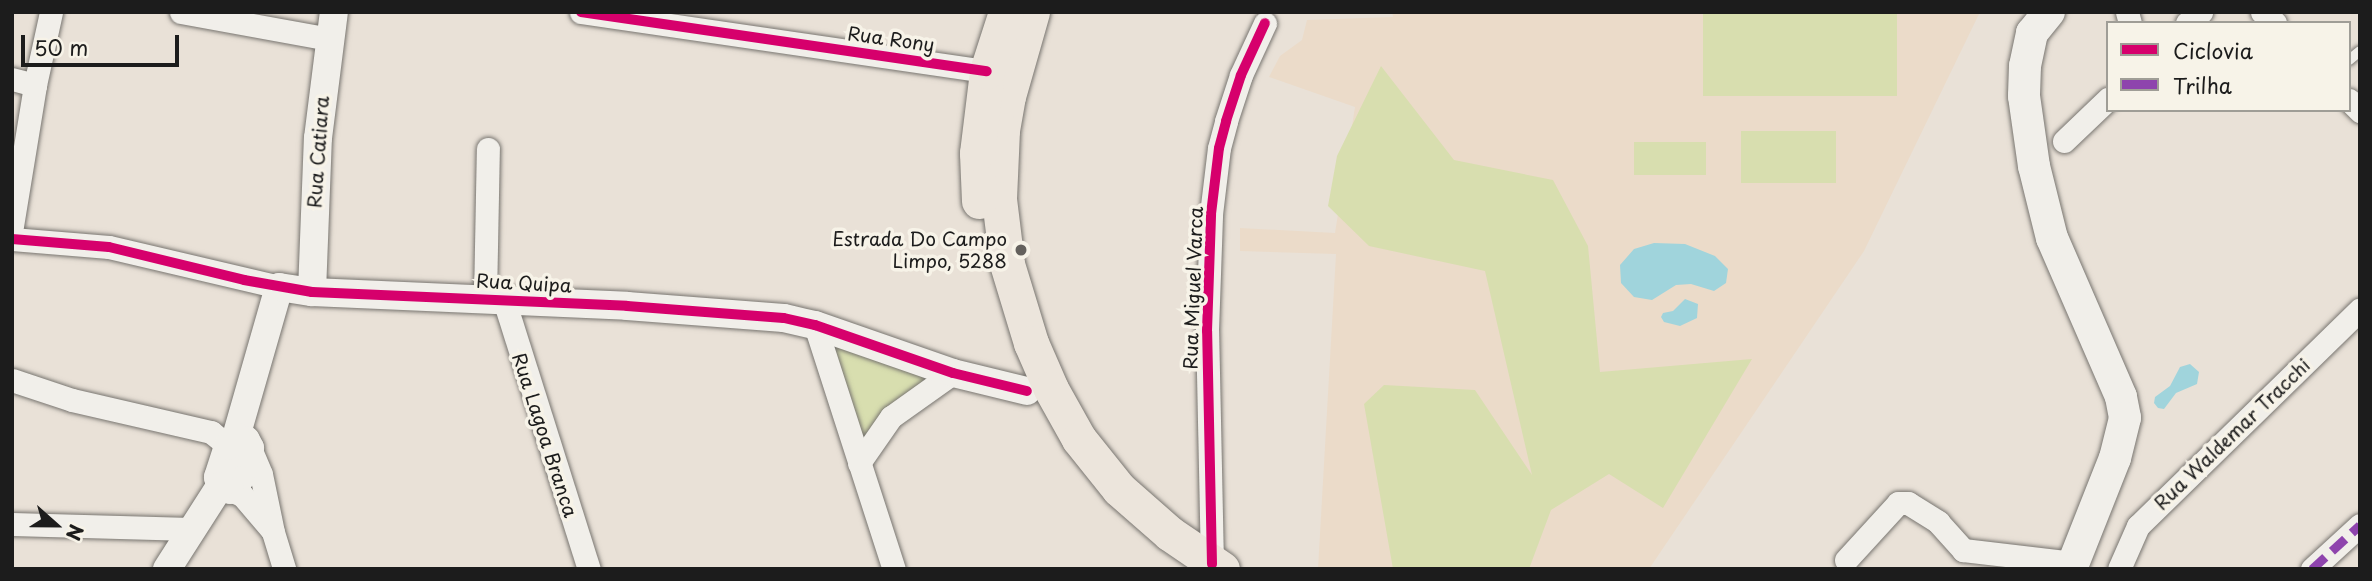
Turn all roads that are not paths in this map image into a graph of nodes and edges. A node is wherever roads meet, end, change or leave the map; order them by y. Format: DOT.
graph roads {
  1 [pos="51,12"];
  2 [pos="181,12"];
  3 [pos="581,12"];
  4 [pos="1006,12"];
  5 [pos="1032,12"];
  6 [pos="2038,19"];
  7 [pos="1265,23"];
  8 [pos="331,26"];
  9 [pos="988,71"];
  10 [pos="12,79"];
  11 [pos="35,85"];
  12 [pos="2106,101"];
  13 [pos="2064,141"];
  14 [pos="488,149"];
  15 [pos="12,226"];
  16 [pos="12,239"];
  17 [pos="279,287"];
  18 [pos="312,292"];
  19 [pos="494,300"];
  20 [pos="2360,309"];
  21 [pos="815,325"];
  22 [pos="953,373"];
  23 [pos="12,380"];
  24 [pos="1027,391"];
  25 [pos="238,444"];
  26 [pos="859,463"];
  27 [pos="225,488"];
  28 [pos="12,524"];
  29 [pos="2360,525"];
  30 [pos="191,529"];
  31 [pos="273,532"];
  32 [pos="1846,560"];
  33 [pos="2072,566"];
  34 [pos="1205,567"];
  35 [pos="167,569"];
  36 [pos="285,569"];
  37 [pos="589,569"];
  38 [pos="894,569"];
  39 [pos="2119,569"];
  40 [pos="2312,569"];
  1 -- 11 [label="street"];
  2 -- 8 [label="street"];
  3 -- 9 [label="street, Rua Rony"];
  4 -- 9 [label="main road"];
  5 -- 34 [label="main road"];
  6 -- 33 [label="main road"];
  7 -- 34 [label="street, Rua Miguel Varca"];
  8 -- 18 [label="street, Rua Catiara"];
  9 -- 24 [label="main road"];
  10 -- 11 [label="street"];
  11 -- 15 [label="street"];
  12 -- 13 [label="street"];
  14 -- 19 [label="street, Rua Lagoa Branca"];
  16 -- 17 [label="street, Rua Quipa"];
  17 -- 18 [label="street, Rua Quipa"];
  17 -- 25 [label="street"];
  18 -- 19 [label="street, Rua Quipa"];
  19 -- 21 [label="street, Rua Quipa"];
  19 -- 37 [label="street, Rua Lagoa Branca"];
  20 -- 39 [label="street, Rua Waldemar Tracchi"];
  21 -- 22 [label="street, Rua Quipa"];
  21 -- 26 [label="street"];
  22 -- 24 [label="street, Rua Quipa"];
  22 -- 26 [label="street"];
  23 -- 25 [label="street"];
  24 -- 34 [label="main road"];
  25 -- 27 [label="street"];
  25 -- 31 [label="street"];
  26 -- 38 [label="street"];
  27 -- 30 [label="street"];
  27 -- 31 [label="street"];
  28 -- 30 [label="street"];
  29 -- 40 [label="street"];
  30 -- 35 [label="street"];
  31 -- 36 [label="street"];
  32 -- 33 [label="street"];
}
